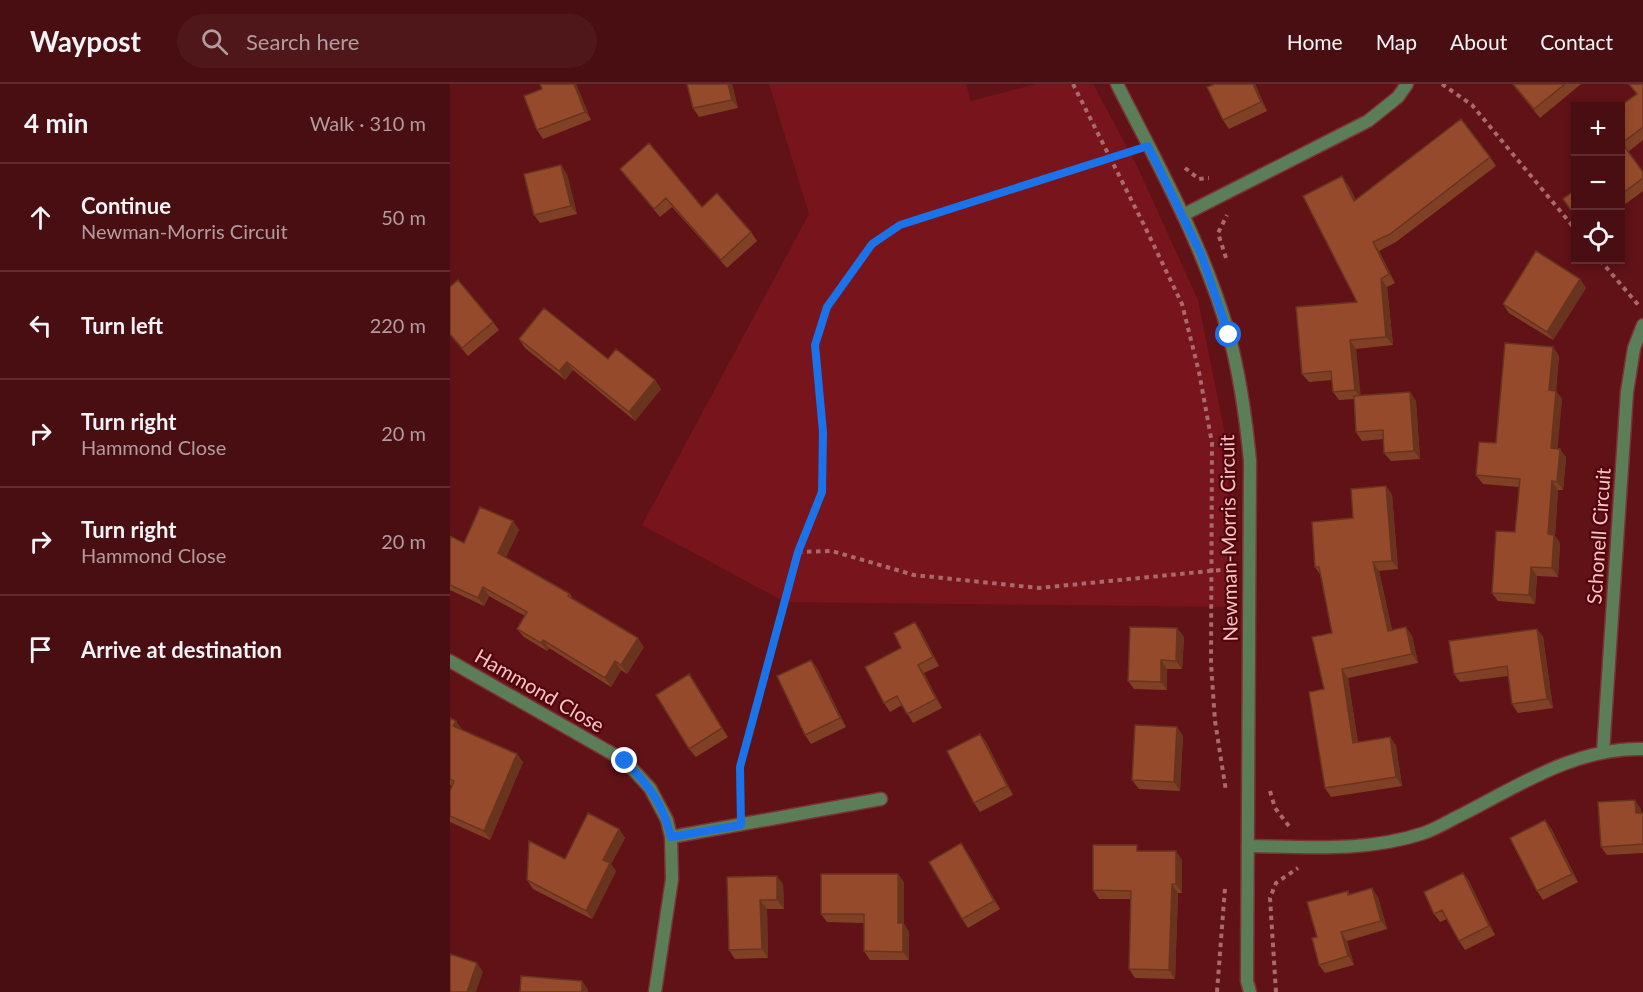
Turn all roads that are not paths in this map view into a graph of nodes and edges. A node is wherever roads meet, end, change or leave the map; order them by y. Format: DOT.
graph roads {
  1 [pos="1117,84"];
  2 [pos="1407,84"];
  3 [pos="1183,215"];
  4 [pos="1643,325"];
  5 [pos="450,662"];
  6 [pos="1643,749"];
  7 [pos="1603,752"];
  8 [pos="881,799"];
  9 [pos="671,837"];
  10 [pos="1248,846"];
  11 [pos="1247,988"];
  12 [pos="655,992"];
  1 -- 3 [label="street, Newman-Morris Circuit"];
  2 -- 3 [label="street"];
  3 -- 10 [label="street, Newman-Morris Circuit"];
  4 -- 7 [label="street, Schonell Circuit"];
  5 -- 9 [label="street, Hammond Close"];
  6 -- 7 [label="street"];
  7 -- 10 [label="street"];
  8 -- 9 [label="street"];
  9 -- 12 [label="street, Hammond Close"];
  10 -- 11 [label="street, Newman-Morris Circuit"];
}
